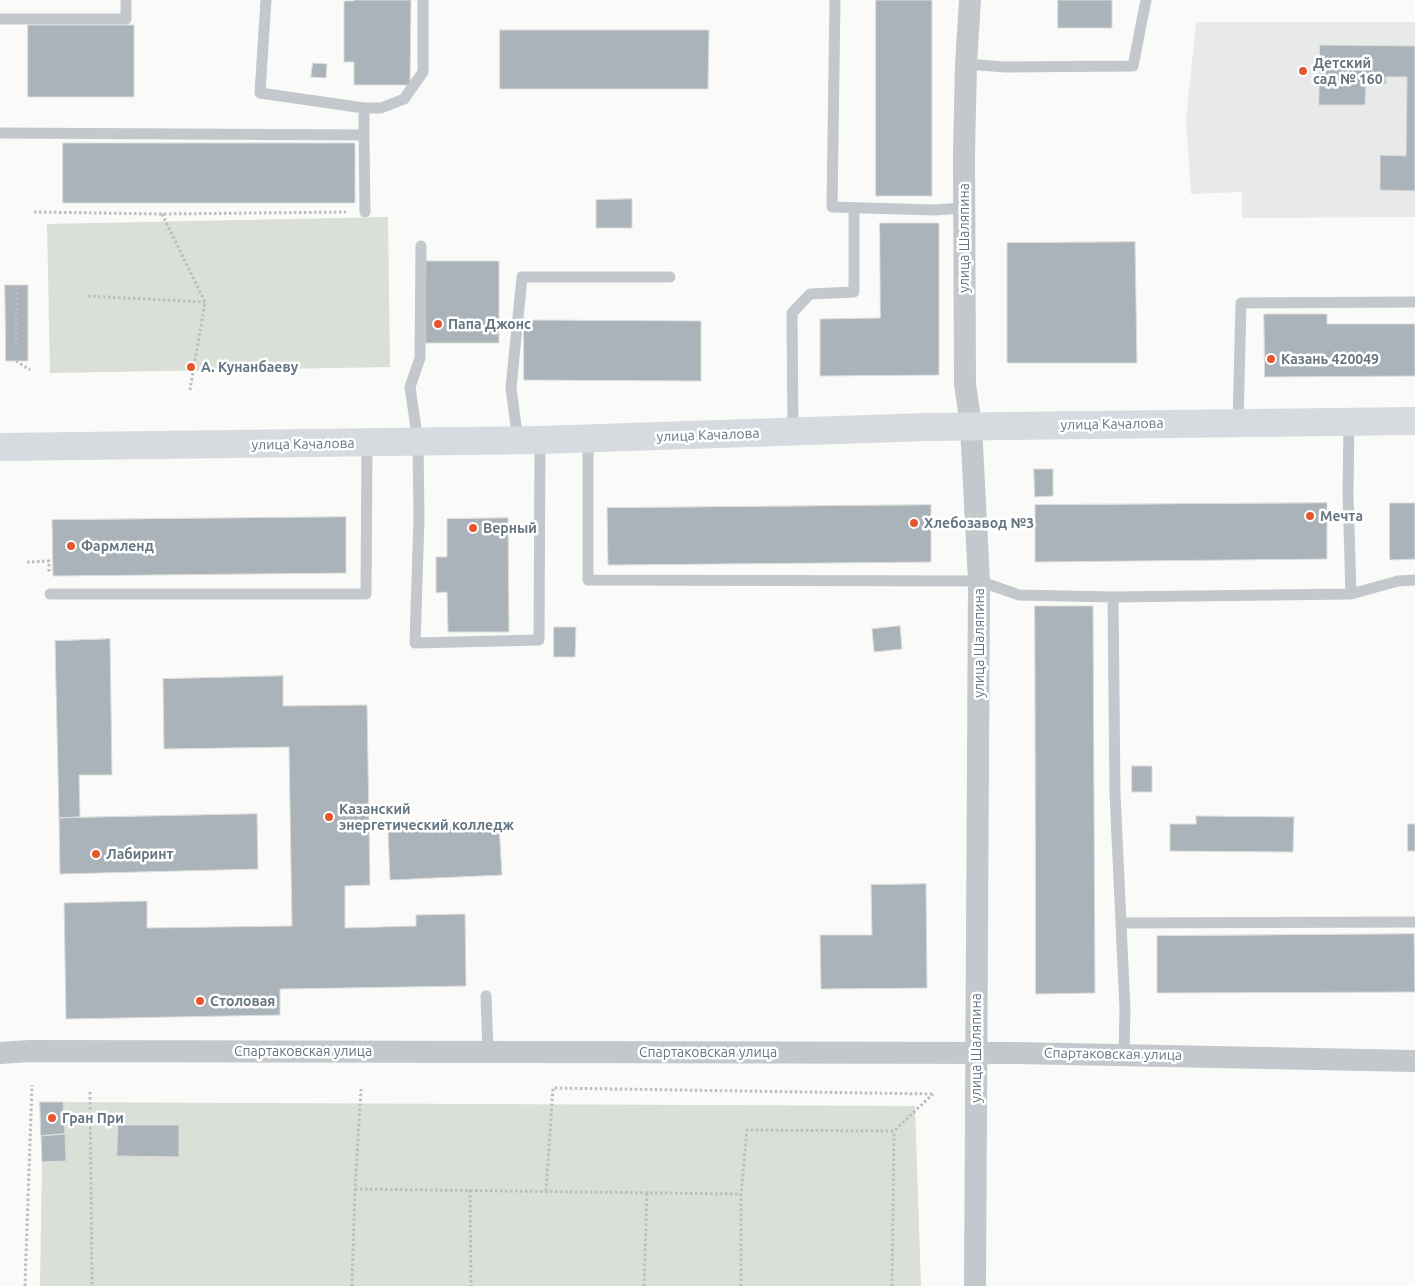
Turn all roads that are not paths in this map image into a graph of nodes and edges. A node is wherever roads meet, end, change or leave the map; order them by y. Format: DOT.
graph roads {
  1 [pos="126,0"];
  2 [pos="266,0"];
  3 [pos="423,0"];
  4 [pos="835,0"];
  5 [pos="970,0"];
  6 [pos="1146,0"];
  7 [pos="0,19"];
  8 [pos="966,64"];
  9 [pos="364,108"];
  10 [pos="0,133"];
  11 [pos="364,135"];
  12 [pos="854,208"];
  13 [pos="964,208"];
  14 [pos="365,212"];
  15 [pos="421,246"];
  16 [pos="670,277"];
  17 [pos="1415,302"];
  18 [pos="1415,421"];
  19 [pos="1238,422"];
  20 [pos="1349,422"];
  21 [pos="971,426"];
  22 [pos="793,432"];
  23 [pos="588,438"];
  24 [pos="529,441"];
  25 [pos="418,442"];
  26 [pos="367,443"];
  27 [pos="0,447"];
  28 [pos="1415,580"];
  29 [pos="979,581"];
  30 [pos="50,594"];
  31 [pos="1351,594"];
  32 [pos="1113,597"];
  33 [pos="1415,922"];
  34 [pos="1121,923"];
  35 [pos="486,996"];
  36 [pos="0,1052"];
  37 [pos="488,1052"];
  38 [pos="977,1053"];
  39 [pos="1124,1054"];
  40 [pos="1415,1062"];
  41 [pos="975,1286"];
  1 -- 7 [label="lane"];
  2 -- 9 [label="lane"];
  3 -- 9 [label="lane"];
  4 -- 12 [label="lane"];
  5 -- 8 [label="street, улица Шаляпина"];
  6 -- 8 [label="lane"];
  8 -- 13 [label="street, улица Шаляпина"];
  9 -- 11 [label="lane"];
  10 -- 11 [label="lane"];
  11 -- 14 [label="lane"];
  12 -- 13 [label="lane"];
  12 -- 22 [label="lane"];
  13 -- 21 [label="street, улица Шаляпина"];
  15 -- 25 [label="lane"];
  16 -- 24 [label="lane"];
  17 -- 19 [label="lane"];
  18 -- 20 [label="street, улица Качалова"];
  19 -- 20 [label="street, улица Качалова"];
  19 -- 21 [label="street, улица Качалова"];
  20 -- 31 [label="lane"];
  21 -- 22 [label="street, улица Качалова"];
  21 -- 29 [label="street, улица Шаляпина"];
  22 -- 23 [label="street, улица Качалова"];
  23 -- 24 [label="street, улица Качалова"];
  23 -- 29 [label="lane"];
  24 -- 25 [label="street, улица Качалова"];
  24 -- 25 [label="lane"];
  25 -- 26 [label="street, улица Качалова"];
  26 -- 27 [label="street, улица Качалова"];
  26 -- 30 [label="lane"];
  28 -- 31 [label="lane"];
  29 -- 32 [label="lane"];
  29 -- 38 [label="street, улица Шаляпина"];
  31 -- 32 [label="lane"];
  32 -- 34 [label="lane"];
  33 -- 34 [label="lane"];
  34 -- 39 [label="lane"];
  35 -- 37 [label="lane"];
  36 -- 37 [label="street, Спартаковская улица"];
  37 -- 38 [label="street, Спартаковская улица"];
  38 -- 39 [label="street, Спартаковская улица"];
  38 -- 41 [label="street, улица Шаляпина"];
  39 -- 40 [label="street, Спартаковская улица"];
}
